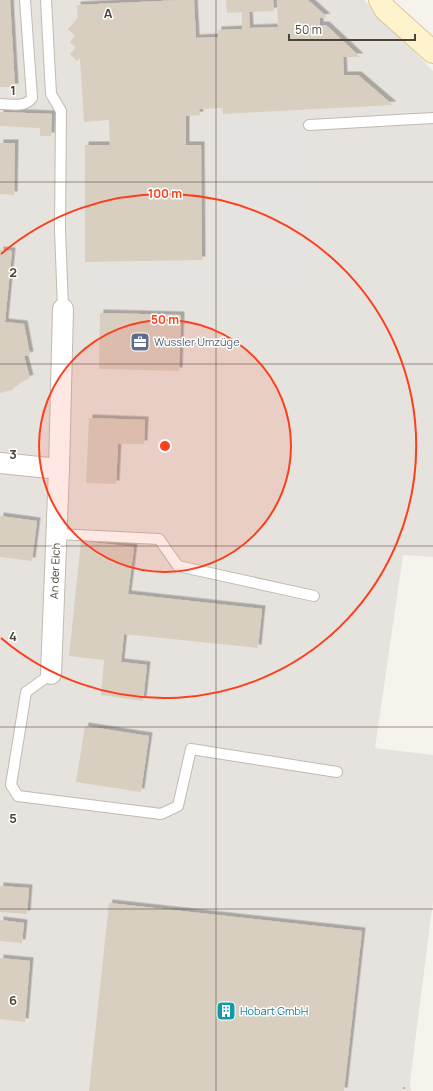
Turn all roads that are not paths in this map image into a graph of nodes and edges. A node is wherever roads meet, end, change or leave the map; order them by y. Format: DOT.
graph roads {
  1 [pos="25,0"];
  2 [pos="46,0"];
  3 [pos="380,0"];
  4 [pos="433,52"];
  5 [pos="0,104"];
  6 [pos="433,118"];
  7 [pos="309,125"];
  8 [pos="63,309"];
  9 [pos="0,463"];
  10 [pos="59,468"];
  11 [pos="56,534"];
  12 [pos="314,596"];
  13 [pos="51,674"];
  14 [pos="337,772"];
  1 -- 5 [label="lane"];
  2 -- 8 [label="lane"];
  3 -- 4 [label="street"];
  6 -- 7 [label="lane"];
  8 -- 10 [label="street, An der Eich"];
  9 -- 10 [label="street"];
  10 -- 11 [label="street, An der Eich"];
  11 -- 12 [label="lane"];
  11 -- 13 [label="street, An der Eich"];
  13 -- 14 [label="lane"];
}
